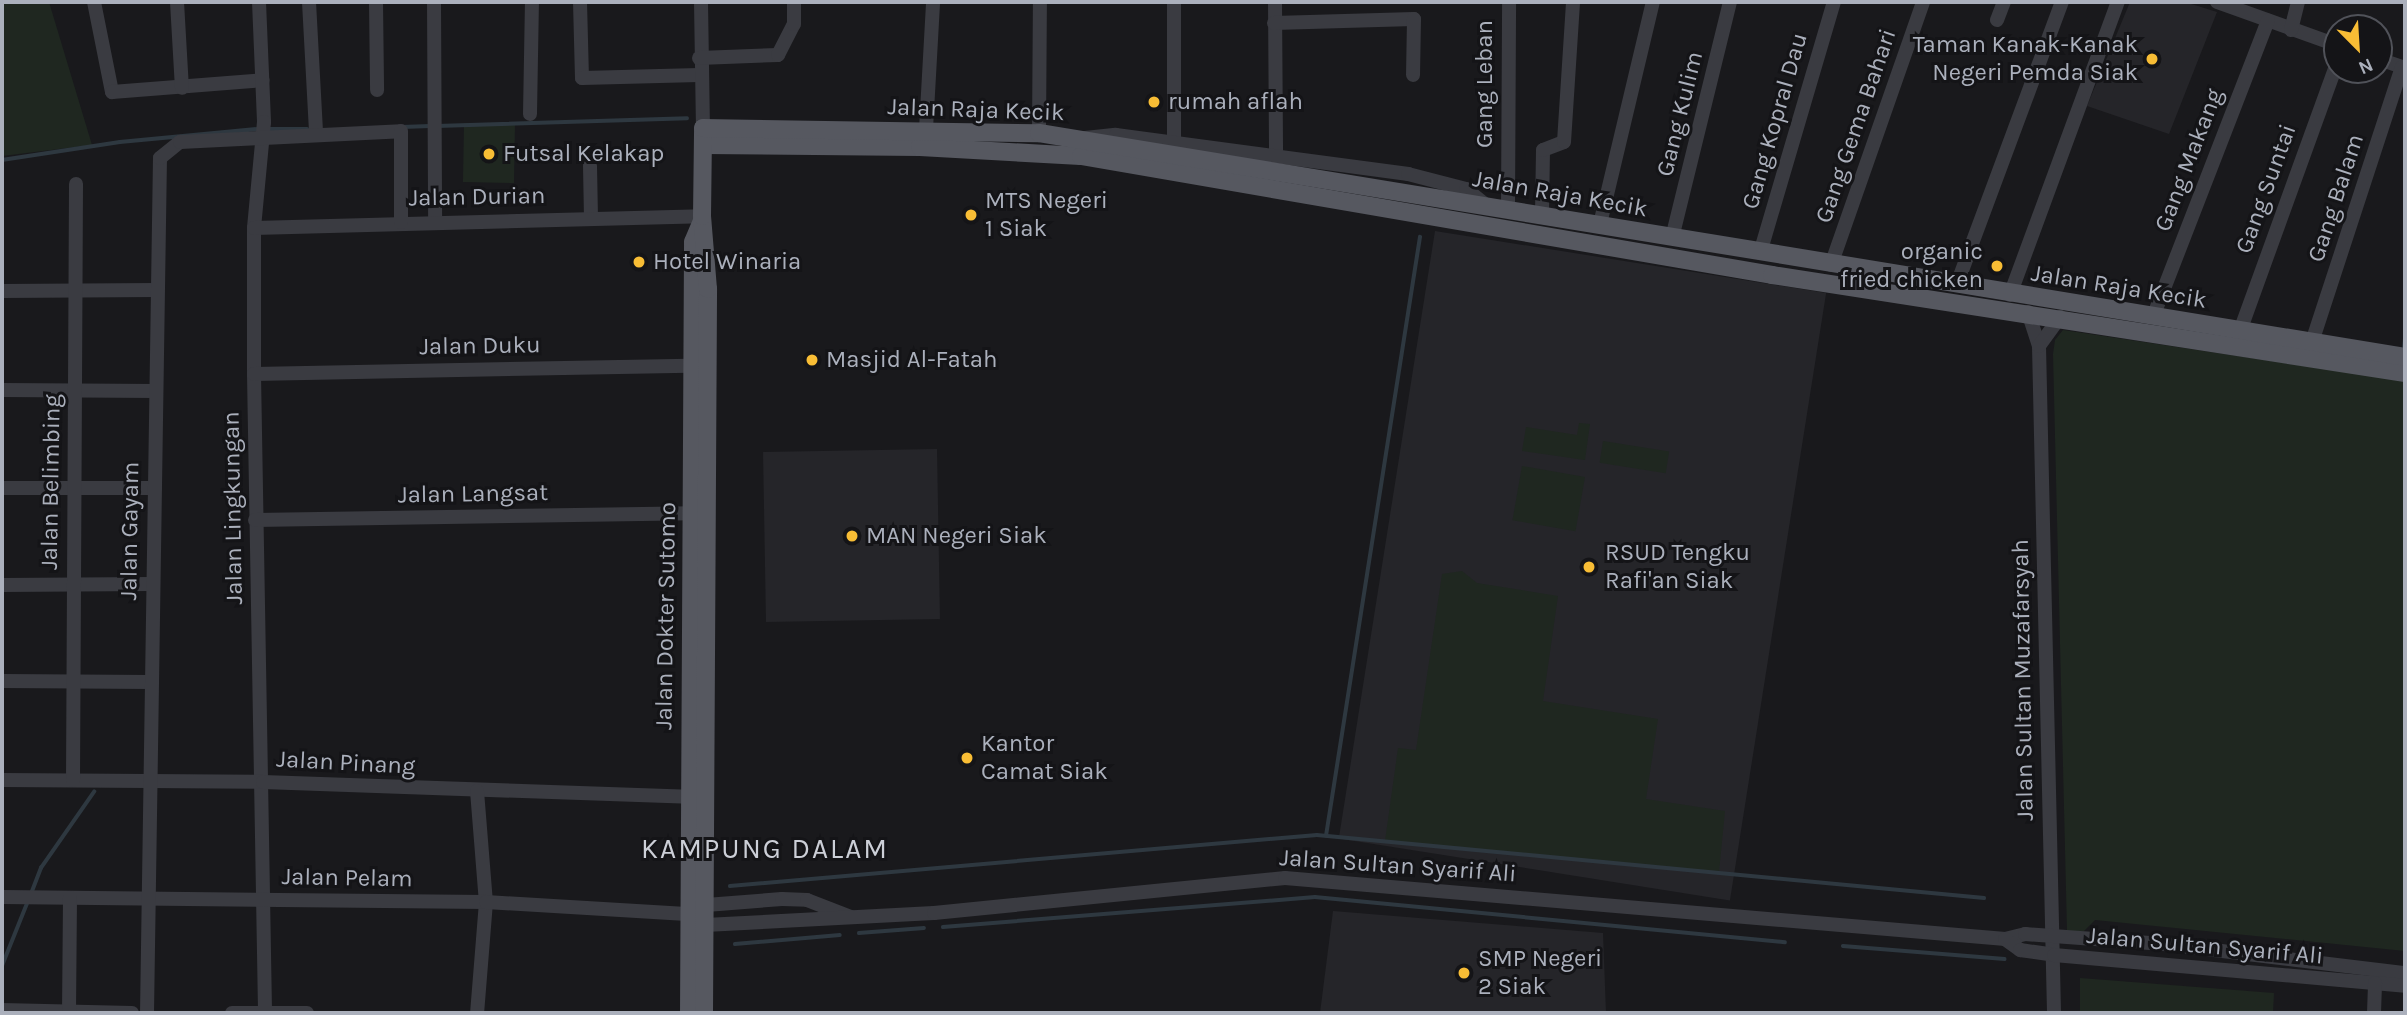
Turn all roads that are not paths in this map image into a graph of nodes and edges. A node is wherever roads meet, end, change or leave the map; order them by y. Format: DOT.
graph roads {
  1 [pos="94,2"];
  2 [pos="177,2"];
  3 [pos="259,2"];
  4 [pos="309,2"];
  5 [pos="376,2"];
  6 [pos="435,2"];
  7 [pos="532,2"];
  8 [pos="580,2"];
  9 [pos="701,2"];
  10 [pos="794,2"];
  11 [pos="933,2"];
  12 [pos="1040,2"];
  13 [pos="1174,2"];
  14 [pos="1275,2"];
  15 [pos="1509,2"];
  16 [pos="1573,2"];
  17 [pos="1653,2"];
  18 [pos="1730,2"];
  19 [pos="1834,2"];
  20 [pos="1923,2"];
  21 [pos="2004,2"];
  22 [pos="2062,2"];
  23 [pos="2118,2"];
  24 [pos="2217,2"];
  25 [pos="2298,2"];
  26 [pos="1997,20"];
  27 [pos="2268,20"];
  28 [pos="1274,23"];
  29 [pos="2291,30"];
  30 [pos="2323,40"];
  31 [pos="699,58"];
  32 [pos="2404,68"];
  33 [pos="699,75"];
  34 [pos="1413,75"];
  35 [pos="263,80"];
  36 [pos="2329,84"];
  37 [pos="183,88"];
  38 [pos="377,90"];
  39 [pos="530,114"];
  40 [pos="263,129"];
  41 [pos="926,129"];
  42 [pos="316,133"];
  43 [pos="1039,133"];
  44 [pos="703,136"];
  45 [pos="848,138"];
  46 [pos="1174,142"];
  47 [pos="1082,148"];
  48 [pos="1276,154"];
  49 [pos="590,166"];
  50 [pos="76,184"];
  51 [pos="1487,206"];
  52 [pos="1508,209"];
  53 [pos="1542,214"];
  54 [pos="591,218"];
  55 [pos="702,218"];
  56 [pos="401,222"];
  57 [pos="435,222"];
  58 [pos="1600,224"];
  59 [pos="254,228"];
  60 [pos="1672,238"];
  61 [pos="1760,253"];
  62 [pos="1831,265"];
  63 [pos="1956,284"];
  64 [pos="157,290"];
  65 [pos="2,291"];
  66 [pos="75,292"];
  67 [pos="2010,295"];
  68 [pos="2028,312"];
  69 [pos="2060,317"];
  70 [pos="2153,317"];
  71 [pos="2185,330"];
  72 [pos="2240,331"];
  73 [pos="2312,342"];
  74 [pos="2039,346"];
  75 [pos="2405,357"];
  76 [pos="701,365"];
  77 [pos="2405,373"];
  78 [pos="254,374"];
  79 [pos="2,390"];
  80 [pos="75,390"];
  81 [pos="156,391"];
  82 [pos="73,487"];
  83 [pos="2,488"];
  84 [pos="155,488"];
  85 [pos="692,513"];
  86 [pos="255,520"];
  87 [pos="151,584"];
  88 [pos="2,585"];
  89 [pos="73,585"];
  90 [pos="2,681"];
  91 [pos="71,682"];
  92 [pos="151,682"];
  93 [pos="2,780"];
  94 [pos="73,780"];
  95 [pos="263,782"];
  96 [pos="150,784"];
  97 [pos="477,791"];
  98 [pos="689,797"];
  99 [pos="149,896"];
  100 [pos="2,897"];
  101 [pos="70,898"];
  102 [pos="264,899"];
  103 [pos="486,902"];
  104 [pos="701,915"];
  105 [pos="851,917"];
  106 [pos="2054,937"];
  107 [pos="2005,939"];
  108 [pos="2054,955"];
  109 [pos="2405,973"];
  110 [pos="2375,983"];
  111 [pos="2405,986"];
  112 [pos="2,1010"];
  113 [pos="69,1012"];
  114 [pos="132,1013"];
  115 [pos="148,1013"];
  116 [pos="232,1013"];
  117 [pos="265,1013"];
  118 [pos="307,1013"];
  119 [pos="477,1013"];
  120 [pos="689,1013"];
  121 [pos="704,1013"];
  122 [pos="2054,1013"];
  123 [pos="2374,1013"];
  1 -- 37 [label="street"];
  2 -- 37 [label="street"];
  3 -- 35 [label="street, Jalan Lingkungan"];
  4 -- 42 [label="street"];
  5 -- 38 [label="street"];
  6 -- 57 [label="street"];
  7 -- 39 [label="street"];
  8 -- 33 [label="street"];
  9 -- 31 [label="street, Jalan Dokter Sutomo"];
  10 -- 31 [label="street"];
  11 -- 41 [label="street"];
  12 -- 43 [label="street"];
  13 -- 46 [label="street"];
  14 -- 28 [label="street"];
  15 -- 52 [label="street, Gang Leban"];
  16 -- 53 [label="street"];
  17 -- 58 [label="street"];
  18 -- 60 [label="street, Gang Kulim"];
  19 -- 61 [label="street, Gang Kopral Dau"];
  20 -- 62 [label="street, Gang Gema Bahari"];
  21 -- 26 [label="street"];
  22 -- 63 [label="street"];
  23 -- 67 [label="street"];
  24 -- 27 [label="street"];
  25 -- 29 [label="street"];
  27 -- 29 [label="street"];
  27 -- 70 [label="street, Gang Makang"];
  28 -- 34 [label="street"];
  28 -- 48 [label="street"];
  29 -- 30 [label="street"];
  31 -- 33 [label="street, Jalan Dokter Sutomo"];
  32 -- 73 [label="street, Gang Balam"];
  33 -- 44 [label="street, Jalan Dokter Sutomo"];
  35 -- 37 [label="street"];
  35 -- 40 [label="street, Jalan Lingkungan"];
  36 -- 72 [label="street, Gang Suntai"];
  40 -- 42 [label="street"];
  40 -- 59 [label="street, Jalan Lingkungan"];
  40 -- 64 [label="street, Jalan Gayam"];
  41 -- 43 [label="main road, Jalan Raja Kecik"];
  41 -- 45 [label="main road, Jalan Raja Kecik"];
  42 -- 56 [label="street"];
  43 -- 47 [label="main road, Jalan Raja Kecik"];
  44 -- 45 [label="main road, Jalan Raja Kecik"];
  44 -- 55 [label="main road, Jalan Dokter Sutomo"];
  45 -- 47 [label="main road, Jalan Raja Kecik"];
  46 -- 47 [label="street"];
  46 -- 48 [label="street"];
  47 -- 51 [label="main road, Jalan Raja Kecik"];
  47 -- 68 [label="main road, Jalan Raja Kecik"];
  48 -- 51 [label="street"];
  49 -- 54 [label="street"];
  50 -- 66 [label="street, Jalan Belimbing"];
  51 -- 52 [label="main road, Jalan Raja Kecik"];
  52 -- 53 [label="main road, Jalan Raja Kecik"];
  53 -- 58 [label="main road, Jalan Raja Kecik"];
  54 -- 55 [label="street, Jalan Durian"];
  54 -- 57 [label="street, Jalan Durian"];
  55 -- 76 [label="main road, Jalan Dokter Sutomo"];
  56 -- 57 [label="street, Jalan Durian"];
  56 -- 59 [label="street, Jalan Durian"];
  58 -- 60 [label="main road, Jalan Raja Kecik"];
  59 -- 78 [label="street, Jalan Lingkungan"];
  60 -- 61 [label="main road, Jalan Raja Kecik"];
  61 -- 62 [label="main road, Jalan Raja Kecik"];
  62 -- 63 [label="main road, Jalan Raja Kecik"];
  63 -- 67 [label="main road, Jalan Raja Kecik"];
  64 -- 66 [label="street"];
  64 -- 81 [label="street, Jalan Gayam"];
  65 -- 66 [label="street"];
  66 -- 80 [label="street, Jalan Belimbing"];
  67 -- 70 [label="main road, Jalan Raja Kecik"];
  68 -- 69 [label="main road, Jalan Raja Kecik"];
  68 -- 74 [label="street, Jalan Sultan Muzafarsyah"];
  69 -- 71 [label="main road, Jalan Raja Kecik"];
  69 -- 74 [label="street"];
  70 -- 71 [label="main road, Jalan Raja Kecik"];
  71 -- 72 [label="main road, Jalan Raja Kecik"];
  71 -- 77 [label="main road, Jalan Raja Kecik"];
  72 -- 73 [label="main road, Jalan Raja Kecik"];
  73 -- 75 [label="main road, Jalan Raja Kecik"];
  74 -- 106 [label="street, Jalan Sultan Muzafarsyah"];
  76 -- 78 [label="street, Jalan Duku"];
  76 -- 85 [label="main road, Jalan Dokter Sutomo"];
  76 -- 104 [label="main road, Jalan Dokter Sutomo"];
  78 -- 86 [label="street, Jalan Lingkungan"];
  79 -- 80 [label="street"];
  80 -- 81 [label="street"];
  80 -- 82 [label="street, Jalan Belimbing"];
  81 -- 84 [label="street, Jalan Gayam"];
  82 -- 83 [label="street"];
  82 -- 84 [label="street"];
  82 -- 89 [label="street, Jalan Belimbing"];
  84 -- 87 [label="street, Jalan Gayam"];
  85 -- 86 [label="street, Jalan Langsat"];
  85 -- 98 [label="main road, Jalan Dokter Sutomo"];
  86 -- 95 [label="street, Jalan Lingkungan"];
  87 -- 89 [label="street"];
  87 -- 92 [label="street, Jalan Gayam"];
  88 -- 89 [label="street"];
  89 -- 91 [label="street, Jalan Belimbing"];
  90 -- 91 [label="street"];
  91 -- 92 [label="street"];
  91 -- 94 [label="street, Jalan Belimbing"];
  92 -- 96 [label="street, Jalan Gayam"];
  93 -- 94 [label="street, Jalan Pinang"];
  94 -- 96 [label="street, Jalan Pinang"];
  95 -- 96 [label="street, Jalan Pinang"];
  95 -- 97 [label="street, Jalan Pinang"];
  95 -- 102 [label="street, Jalan Lingkungan"];
  96 -- 99 [label="street, Jalan Gayam"];
  97 -- 98 [label="street, Jalan Pinang"];
  97 -- 103 [label="street"];
  98 -- 104 [label="main road, Jalan Dokter Sutomo"];
  99 -- 101 [label="street, Jalan Pelam"];
  99 -- 102 [label="street, Jalan Pelam"];
  99 -- 115 [label="street, Jalan Gayam"];
  100 -- 101 [label="street, Jalan Pelam"];
  101 -- 113 [label="street"];
  102 -- 103 [label="street, Jalan Pelam"];
  102 -- 117 [label="street, Jalan Lingkungan"];
  103 -- 104 [label="street, Jalan Pelam"];
  103 -- 119 [label="street"];
  104 -- 105 [label="street, Jalan Sultan Syarif Ali"];
  104 -- 105 [label="street"];
  104 -- 120 [label="main road, Jalan Dokter Sutomo"];
  104 -- 121 [label="main road, Jalan Dokter Sutomo"];
  105 -- 107 [label="street, Jalan Sultan Syarif Ali"];
  106 -- 107 [label="street, Jalan Sultan Syarif Ali"];
  106 -- 108 [label="street, Jalan Sultan Muzafarsyah"];
  106 -- 109 [label="street, Jalan Sultan Syarif Ali"];
  107 -- 108 [label="street, Jalan Sultan Syarif Ali"];
  108 -- 110 [label="street, Jalan Sultan Syarif Ali"];
  108 -- 122 [label="street, Jalan Sultan Muzafarsyah"];
  110 -- 111 [label="street, Jalan Sultan Syarif Ali"];
  110 -- 123 [label="street"];
  112 -- 113 [label="street"];
  113 -- 114 [label="street"];
  116 -- 117 [label="street"];
  117 -- 118 [label="street"];
}
